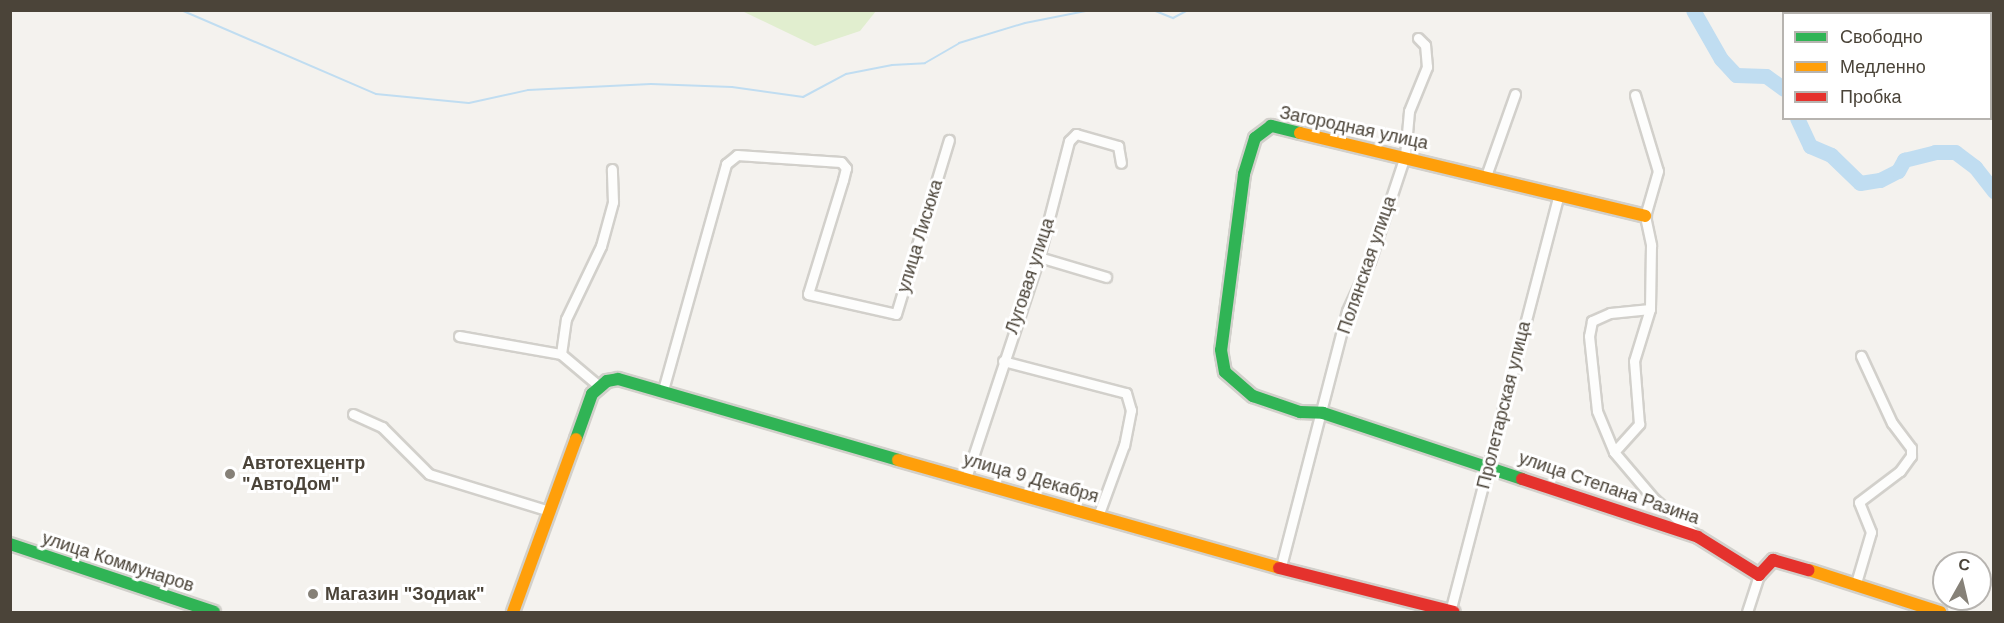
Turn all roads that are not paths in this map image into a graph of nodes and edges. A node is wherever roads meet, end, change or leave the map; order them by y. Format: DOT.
graph roads {
  1 [pos="1418,38"];
  2 [pos="1515,94"];
  3 [pos="1635,95"];
  4 [pos="949,140"];
  5 [pos="1405,156"];
  6 [pos="1121,163"];
  7 [pos="612,169"];
  8 [pos="1486,176"];
  9 [pos="1558,197"];
  10 [pos="1645,216"];
  11 [pos="1039,257"];
  12 [pos="1106,277"];
  13 [pos="1650,309"];
  14 [pos="459,336"];
  15 [pos="561,354"];
  16 [pos="1861,356"];
  17 [pos="1003,361"];
  18 [pos="599,386"];
  19 [pos="663,390"];
  20 [pos="1253,396"];
  21 [pos="1323,413"];
  22 [pos="353,414"];
  23 [pos="1614,452"];
  24 [pos="1489,466"];
  25 [pos="966,478"];
  26 [pos="549,511"];
  27 [pos="1098,516"];
  28 [pos="1698,537"];
  29 [pos="10,544"];
  30 [pos="1281,566"];
  31 [pos="1759,575"];
  32 [pos="1856,583"];
  33 [pos="214,612"];
  34 [pos="513,612"];
  35 [pos="1451,612"];
  36 [pos="1747,612"];
  37 [pos="1940,612"];
  1 -- 5 [label="street, Полянская улица"];
  2 -- 8 [label="street"];
  3 -- 10 [label="street"];
  4 -- 19 [label="street, улица Лисюка"];
  5 -- 8 [label="street, Загородная улица"];
  5 -- 20 [label="street, Загородная улица"];
  5 -- 21 [label="street, Полянская улица"];
  6 -- 11 [label="street, Луговая улица"];
  7 -- 15 [label="street"];
  8 -- 9 [label="street, Загородная улица"];
  9 -- 10 [label="street, Загородная улица"];
  9 -- 24 [label="street, Пролетарская улица"];
  10 -- 13 [label="street"];
  11 -- 12 [label="street"];
  11 -- 17 [label="street, Луговая улица"];
  13 -- 23 [label="street"];
  13 -- 23 [label="street"];
  14 -- 15 [label="street"];
  15 -- 18 [label="street"];
  16 -- 32 [label="street"];
  17 -- 25 [label="street, Луговая улица"];
  17 -- 27 [label="street"];
  18 -- 19 [label="street, улица 9 Декабря"];
  18 -- 26 [label="street"];
  19 -- 25 [label="street, улица 9 Декабря"];
  20 -- 21 [label="street, улица Степана Разина"];
  21 -- 24 [label="street, улица Степана Разина"];
  21 -- 30 [label="street, Полянская улица"];
  22 -- 26 [label="street"];
  23 -- 28 [label="street"];
  24 -- 28 [label="street, улица Степана Разина"];
  24 -- 35 [label="street, Пролетарская улица"];
  25 -- 27 [label="street, улица 9 Декабря"];
  26 -- 34 [label="street"];
  27 -- 30 [label="street, улица 9 Декабря"];
  28 -- 31 [label="street, улица Степана Разина"];
  29 -- 33 [label="street, улица Коммунаров"];
  30 -- 35 [label="street, улица 9 Декабря"];
  31 -- 32 [label="street"];
  31 -- 36 [label="street"];
  32 -- 37 [label="street"];
}
